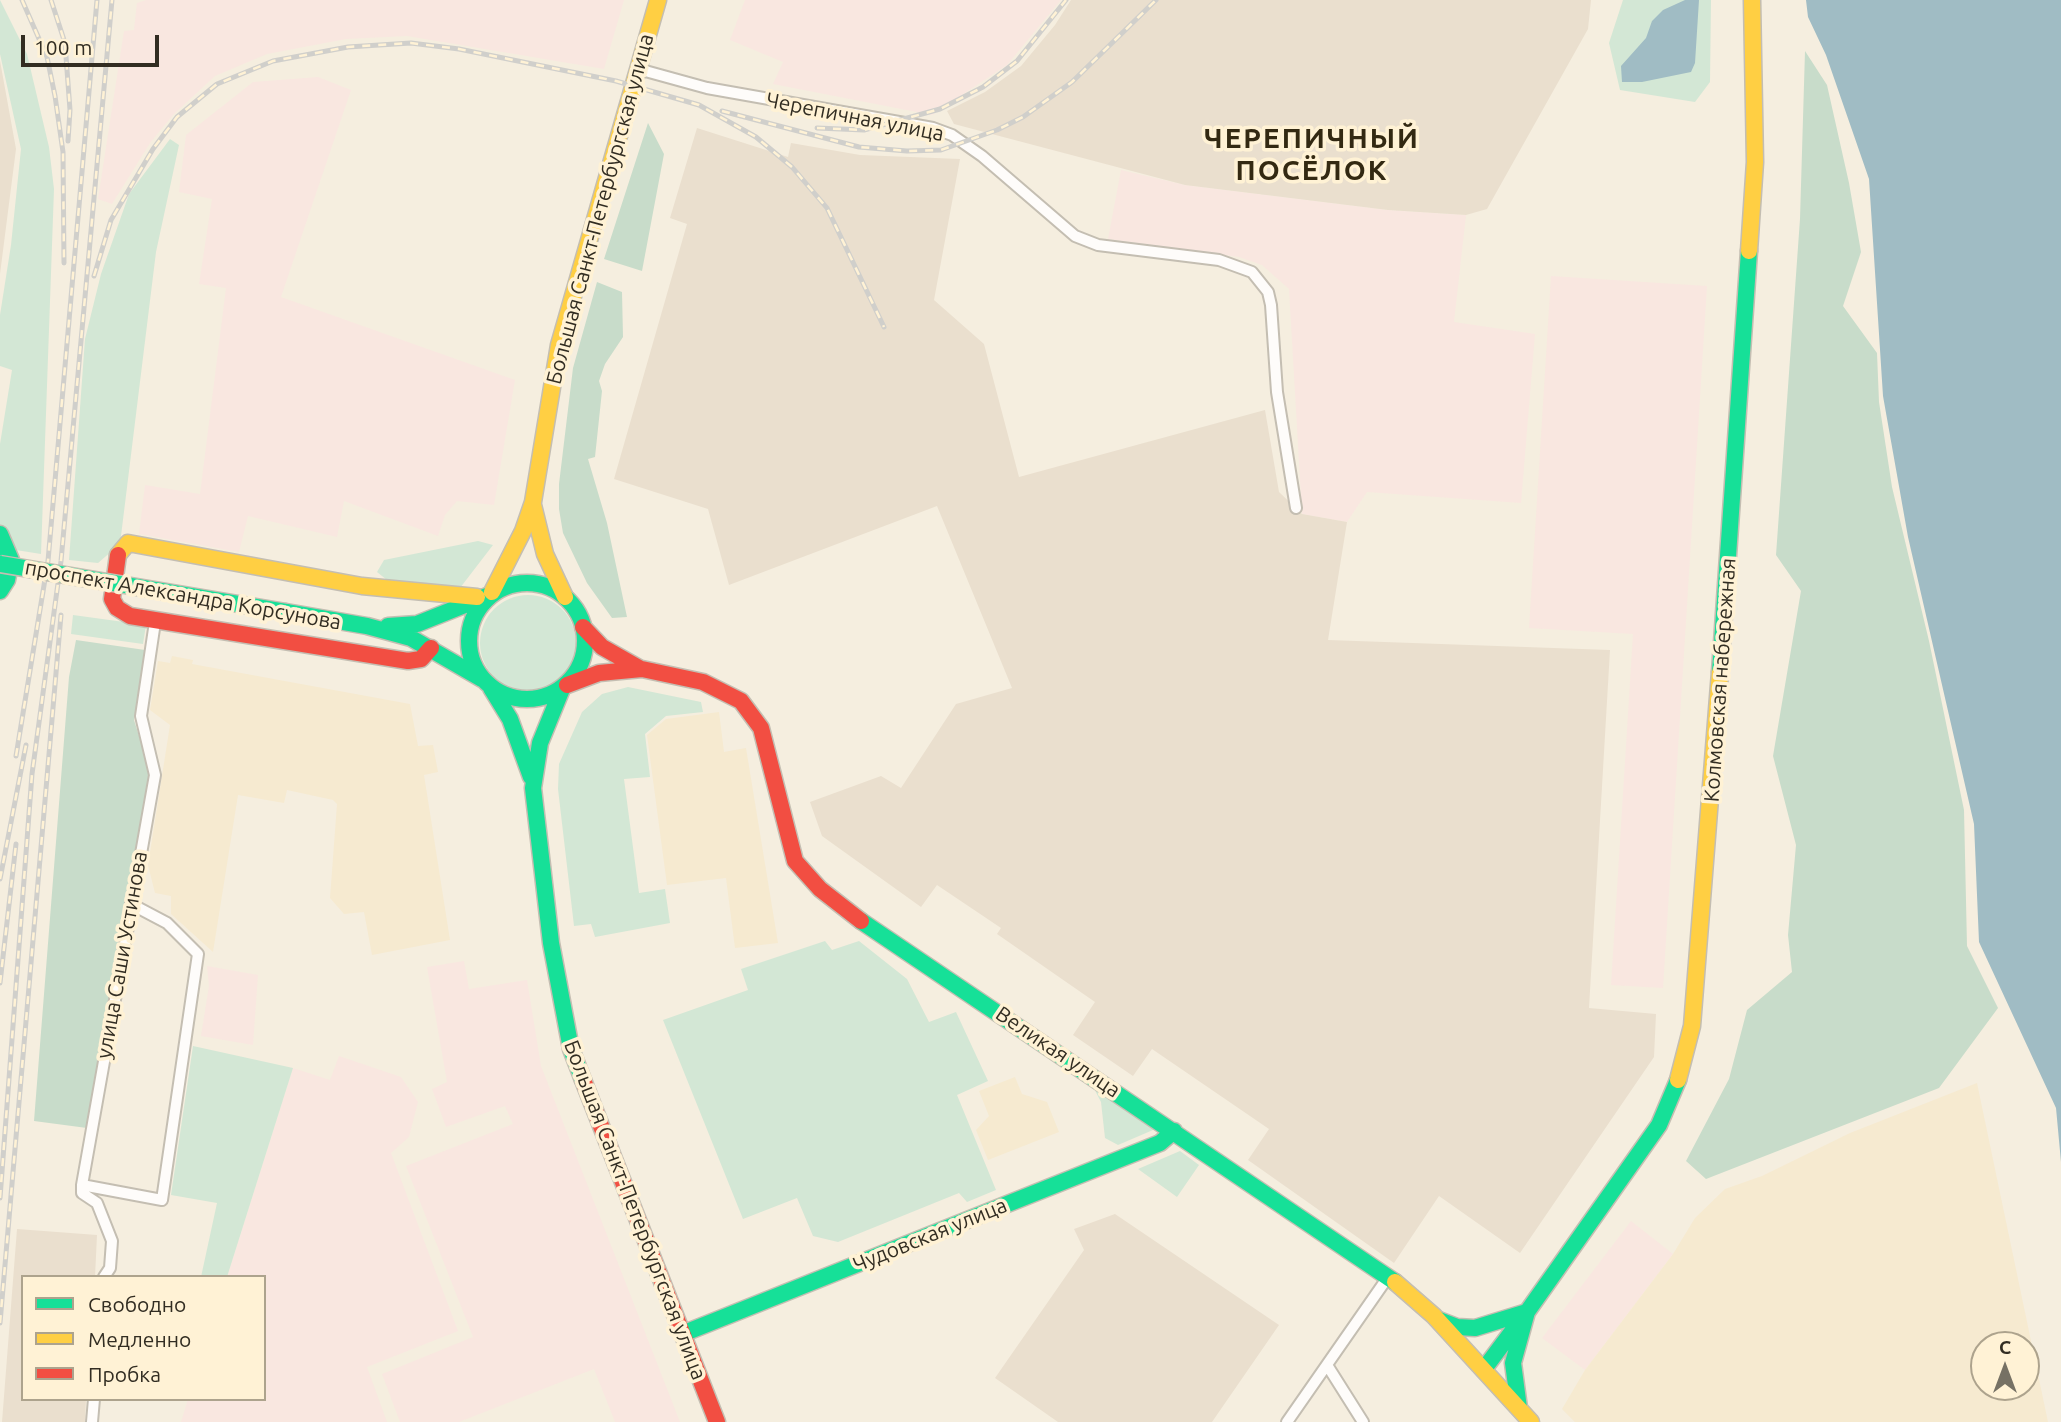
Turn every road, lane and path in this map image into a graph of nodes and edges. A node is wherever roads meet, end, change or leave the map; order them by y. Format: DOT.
graph roads {
  1 [pos="658,0"];
  2 [pos="1752,0"];
  3 [pos="638,69"];
  4 [pos="533,502"];
  5 [pos="1296,508"];
  6 [pos="0,534"];
  7 [pos="0,564"];
  8 [pos="0,591"];
  9 [pos="486,595"];
  10 [pos="567,600"];
  11 [pos="155,622"];
  12 [pos="367,626"];
  13 [pos="583,627"];
  14 [pos="431,648"];
  15 [pos="642,669"];
  16 [pos="487,683"];
  17 [pos="564,687"];
  18 [pos="533,788"];
  19 [pos="131,904"];
  20 [pos="1174,1131"];
  21 [pos="82,1185"];
  22 [pos="105,1275"];
  23 [pos="1388,1277"];
  24 [pos="1527,1311"];
  25 [pos="1434,1315"];
  26 [pos="682,1334"];
  27 [pos="1327,1365"];
  28 [pos="1484,1369"];
  29 [pos="94,1401"];
  30 [pos="1519,1408"];
  31 [pos="92,1422"];
  32 [pos="717,1422"];
  33 [pos="1287,1422"];
  34 [pos="1363,1422"];
  35 [pos="1531,1422"];
  1 -- 3 [label="main road, Большая Санкт-Петербургская улица"];
  2 -- 24 [label="main road, Колмовская набережная"];
  3 -- 4 [label="main road, Большая Санкт-Петербургская улица"];
  3 -- 5 [label="street, Черепичная улица"];
  4 -- 9 [label="main road, Большая Санкт-Петербургская улица"];
  4 -- 10 [label="main road, Большая Санкт-Петербургская улица"];
  6 -- 8 [label="main road"];
  7 -- 12 [label="main road, проспект Александра Корсунова, bridge"];
  9 -- 10 [label="main road"];
  9 -- 11 [label="main road"];
  9 -- 12 [label="main road, проспект Александра Корсунова"];
  9 -- 16 [label="main road"];
  10 -- 13 [label="main road"];
  11 -- 14 [label="main road"];
  11 -- 19 [label="street, улица Саши Устинова"];
  12 -- 14 [label="main road, проспект Александра Корсунова"];
  13 -- 15 [label="main road"];
  13 -- 17 [label="main road"];
  14 -- 16 [label="main road, проспект Александра Корсунова"];
  15 -- 17 [label="main road"];
  15 -- 20 [label="main road, Великая улица"];
  16 -- 17 [label="main road"];
  16 -- 18 [label="main road, Большая Санкт-Петербургская улица"];
  17 -- 18 [label="main road, Большая Санкт-Петербургская улица"];
  18 -- 26 [label="main road, Большая Санкт-Петербургская улица"];
  19 -- 21 [label="street, улица Саши Устинова"];
  19 -- 21 [label="street"];
  20 -- 23 [label="main road, Великая улица"];
  20 -- 26 [label="main road, Чудовская улица"];
  21 -- 22 [label="street"];
  23 -- 25 [label="main road, Великая улица"];
  23 -- 27 [label="street"];
  24 -- 25 [label="main road"];
  24 -- 28 [label="main road, Колмовская набережная"];
  24 -- 30 [label="main road"];
  25 -- 28 [label="main road, Великая улица"];
  26 -- 32 [label="main road, Большая Санкт-Петербургская улица"];
  27 -- 33 [label="street"];
  27 -- 34 [label="street"];
  28 -- 30 [label="main road, Великая улица"];
  29 -- 31 [label="street"];
  30 -- 35 [label="main road, Великая улица"];
}
